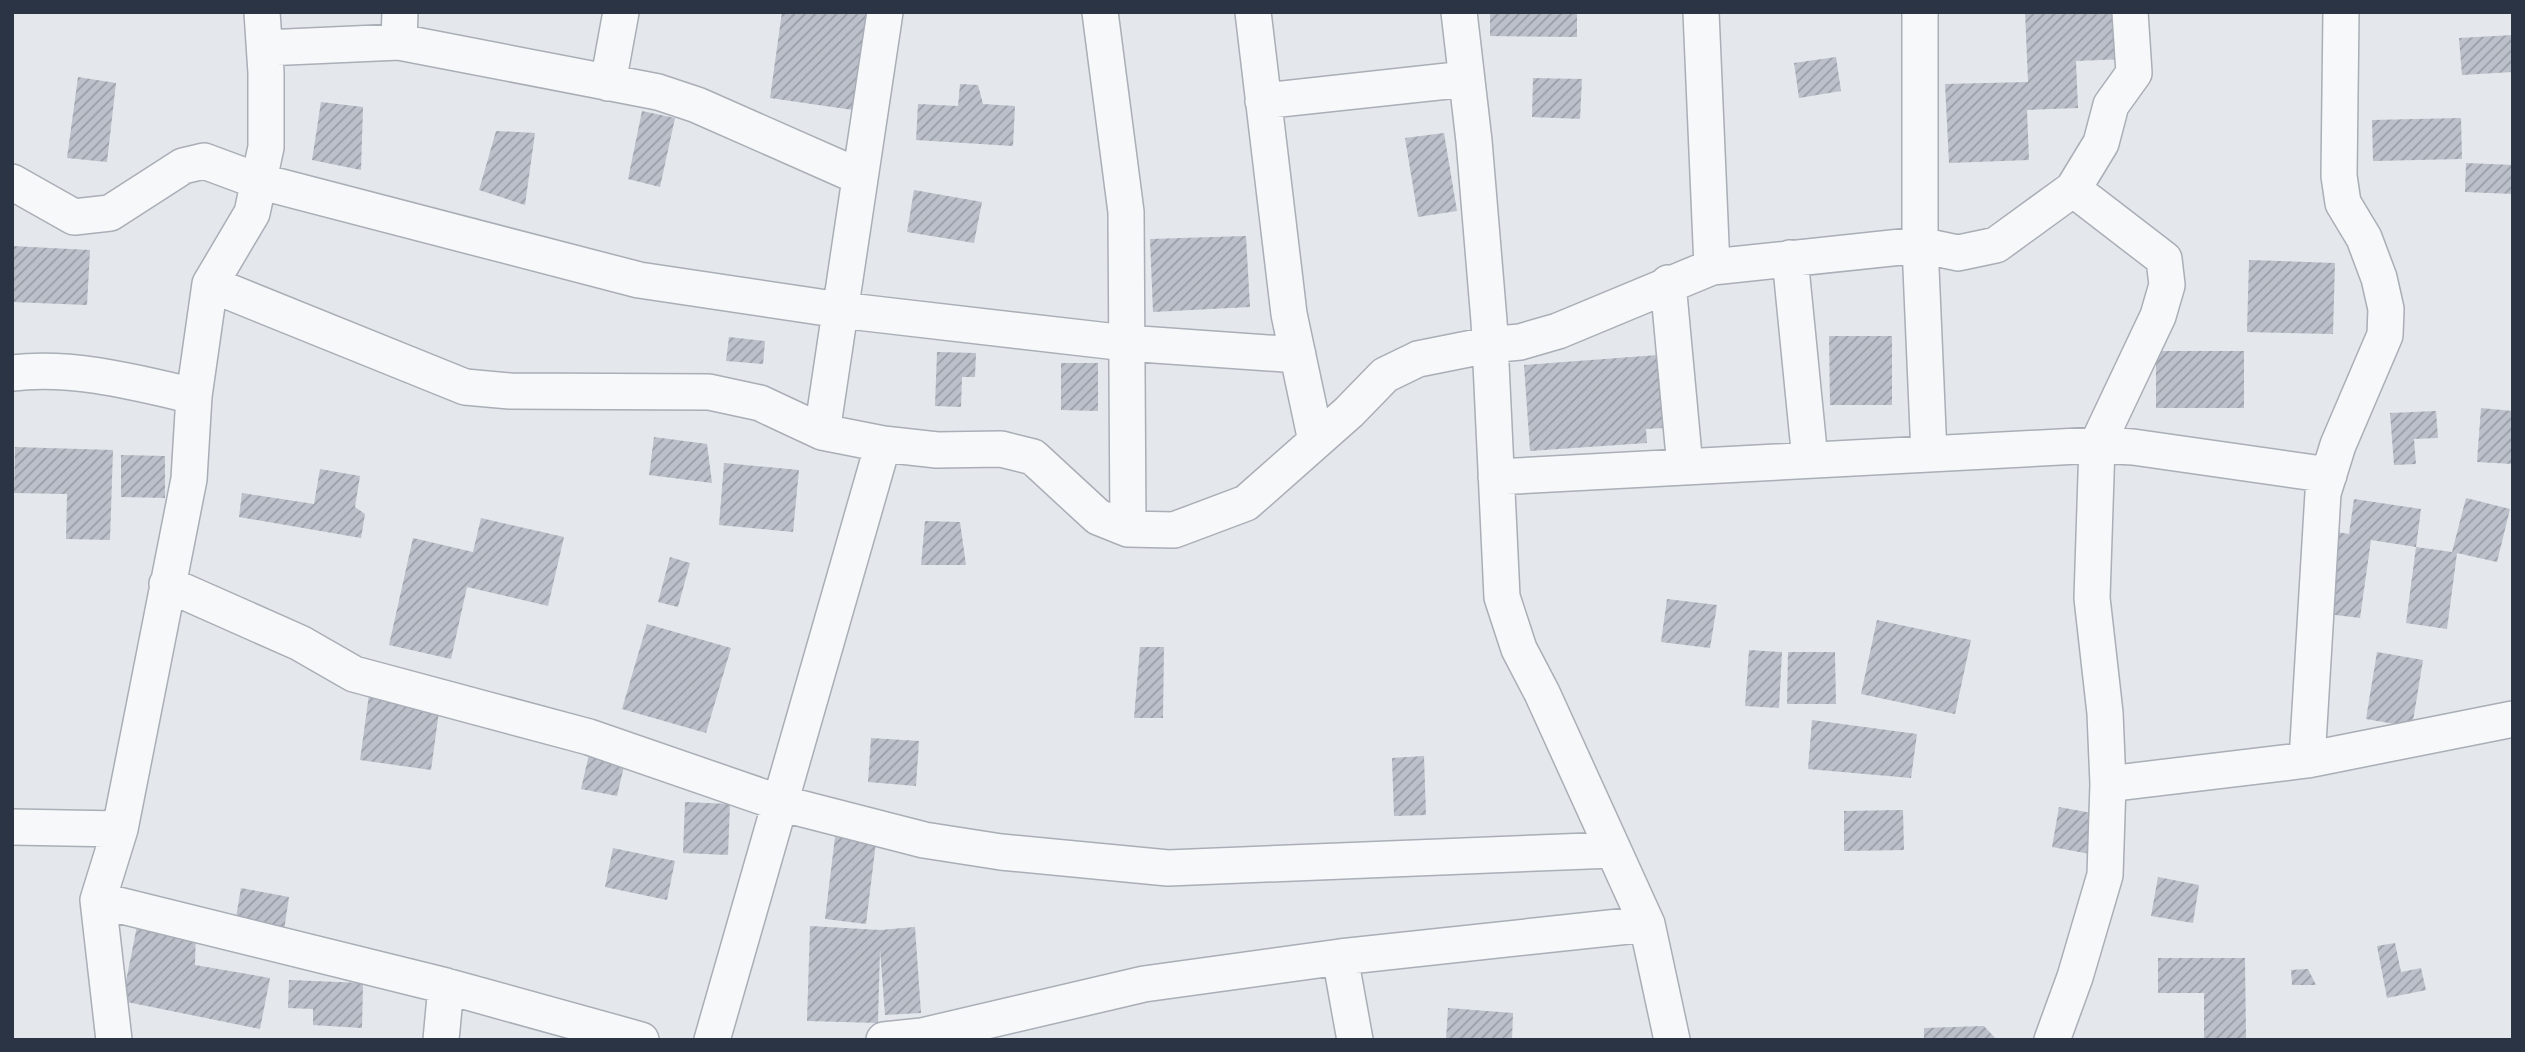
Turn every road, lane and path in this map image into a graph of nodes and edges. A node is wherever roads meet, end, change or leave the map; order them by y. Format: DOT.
graph roads {
  1 [pos="262,12"];
  2 [pos="621,12"];
  3 [pos="885,12"];
  4 [pos="1100,12"];
  5 [pos="1253,12"];
  6 [pos="1459,12"];
  7 [pos="1701,12"];
  8 [pos="1920,12"];
  9 [pos="2130,12"];
  10 [pos="2341,12"];
  11 [pos="399,27"];
  12 [pos="265,48"];
  13 [pos="1466,79"];
  14 [pos="608,83"];
  15 [pos="1263,101"];
  16 [pos="860,177"];
  17 [pos="258,181"];
  18 [pos="12,182"];
  19 [pos="2073,189"];
  20 [pos="1920,244"];
  21 [pos="1790,258"];
  22 [pos="1712,267"];
  23 [pos="1668,283"];
  24 [pos="211,284"];
  25 [pos="840,310"];
  26 [pos="1126,344"];
  27 [pos="1488,345"];
  28 [pos="1298,355"];
  29 [pos="12,373"];
  30 [pos="194,396"];
  31 [pos="822,432"];
  32 [pos="1317,441"];
  33 [pos="883,444"];
  34 [pos="2097,445"];
  35 [pos="1929,454"];
  36 [pos="1811,460"];
  37 [pos="1685,467"];
  38 [pos="2329,475"];
  39 [pos="1496,477"];
  40 [pos="1128,529"];
  41 [pos="167,584"];
  42 [pos="2513,719"];
  43 [pos="2307,760"];
  44 [pos="2108,783"];
  45 [pos="780,803"];
  46 [pos="12,827"];
  47 [pos="120,829"];
  48 [pos="1613,850"];
  49 [pos="98,900"];
  50 [pos="1647,924"];
  51 [pos="1340,957"];
  52 [pos="446,986"];
  53 [pos="922,1038"];
  54 [pos="114,1040"];
  55 [pos="442,1040"];
  56 [pos="641,1040"];
  57 [pos="712,1040"];
  58 [pos="884,1040"];
  59 [pos="1355,1040"];
  60 [pos="1672,1040"];
  61 [pos="2052,1040"];
  1 -- 12 [label="street"];
  2 -- 14 [label="street"];
  3 -- 16 [label="street"];
  4 -- 26 [label="street"];
  5 -- 15 [label="street"];
  6 -- 13 [label="street"];
  7 -- 22 [label="street"];
  8 -- 20 [label="street"];
  9 -- 19 [label="street"];
  10 -- 38 [label="street"];
  11 -- 12 [label="street"];
  11 -- 14 [label="street"];
  12 -- 17 [label="street"];
  13 -- 15 [label="street"];
  13 -- 27 [label="street"];
  14 -- 16 [label="street"];
  15 -- 28 [label="street"];
  16 -- 25 [label="street"];
  17 -- 18 [label="street"];
  17 -- 24 [label="street"];
  17 -- 25 [label="street"];
  19 -- 20 [label="street"];
  19 -- 34 [label="street"];
  20 -- 21 [label="street"];
  20 -- 35 [label="street"];
  21 -- 22 [label="street"];
  21 -- 36 [label="street"];
  22 -- 23 [label="street"];
  23 -- 27 [label="street"];
  23 -- 37 [label="street"];
  24 -- 30 [label="street"];
  24 -- 31 [label="street"];
  25 -- 26 [label="street"];
  25 -- 31 [label="street"];
  26 -- 28 [label="street"];
  26 -- 40 [label="street"];
  27 -- 32 [label="street"];
  27 -- 39 [label="street"];
  28 -- 32 [label="street"];
  29 -- 30 [label="street"];
  30 -- 41 [label="street"];
  31 -- 33 [label="street"];
  32 -- 40 [label="street"];
  33 -- 40 [label="street"];
  33 -- 45 [label="street"];
  34 -- 35 [label="street"];
  34 -- 38 [label="street"];
  34 -- 44 [label="street"];
  35 -- 36 [label="street"];
  36 -- 37 [label="street"];
  37 -- 39 [label="street"];
  38 -- 43 [label="street"];
  39 -- 48 [label="street"];
  41 -- 45 [label="street"];
  41 -- 47 [label="street"];
  42 -- 43 [label="street"];
  43 -- 44 [label="street"];
  44 -- 61 [label="street"];
  45 -- 48 [label="street"];
  45 -- 57 [label="street"];
  46 -- 47 [label="street"];
  47 -- 49 [label="street"];
  48 -- 50 [label="street"];
  49 -- 52 [label="street"];
  49 -- 54 [label="street"];
  50 -- 51 [label="street"];
  50 -- 60 [label="street"];
  51 -- 53 [label="street"];
  51 -- 59 [label="street"];
  52 -- 55 [label="street"];
  52 -- 56 [label="street"];
  53 -- 58 [label="street"];
}
